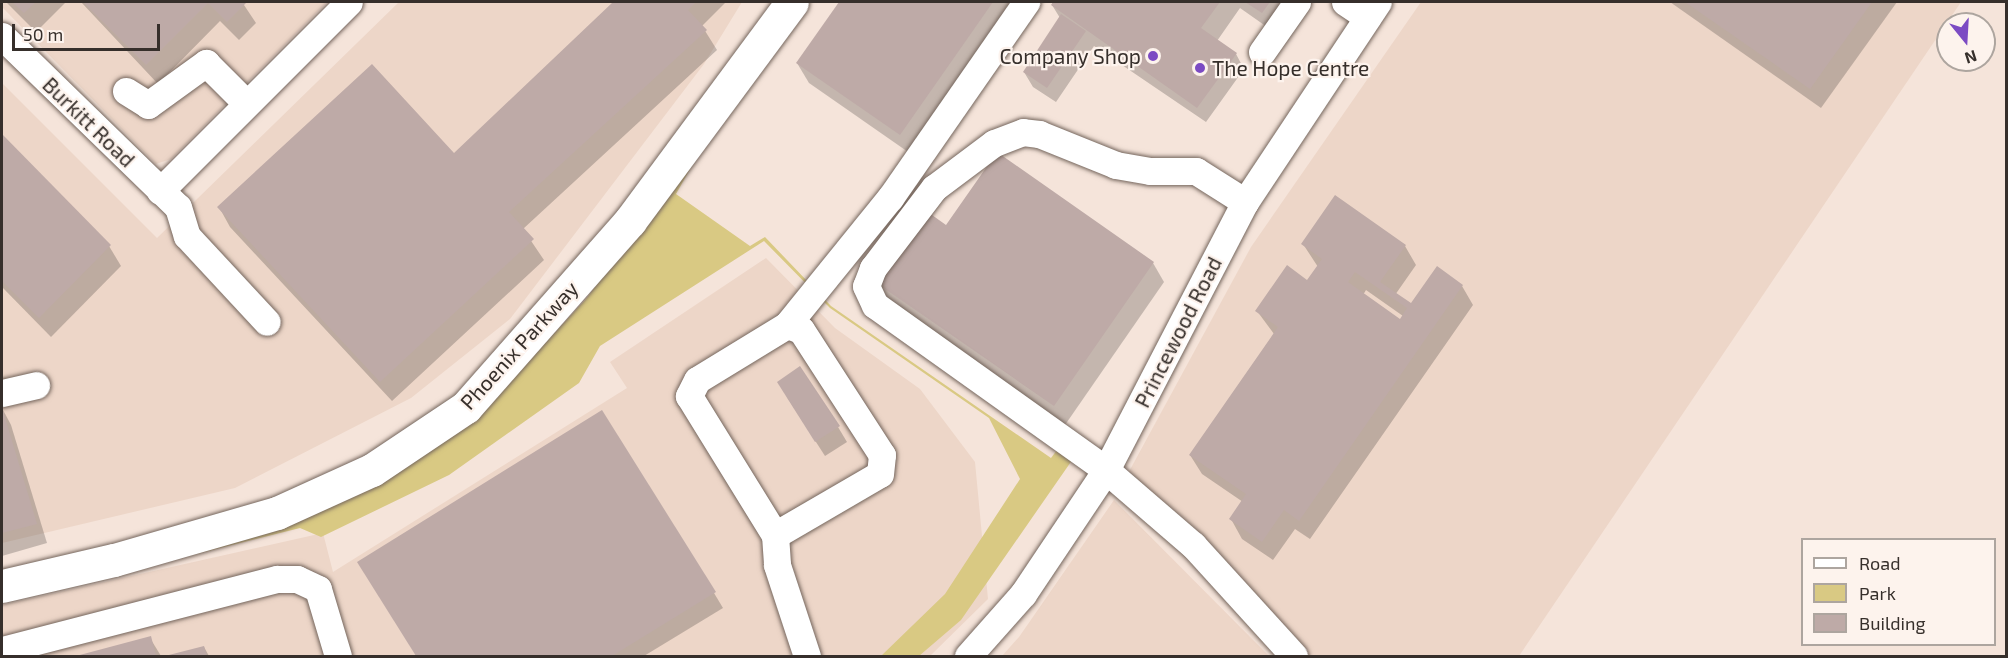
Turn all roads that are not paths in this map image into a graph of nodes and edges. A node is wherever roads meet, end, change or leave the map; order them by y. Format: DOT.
graph roads {
  1 [pos="349,2"];
  2 [pos="792,2"];
  3 [pos="1026,2"];
  4 [pos="1297,2"];
  5 [pos="1345,2"];
  6 [pos="1372,9"];
  7 [pos="2,37"];
  8 [pos="1262,52"];
  9 [pos="126,92"];
  10 [pos="246,103"];
  11 [pos="169,199"];
  12 [pos="1245,202"];
  13 [pos="267,322"];
  14 [pos="787,325"];
  15 [pos="36,385"];
  16 [pos="2,393"];
  17 [pos="1106,470"];
  18 [pos="775,535"];
  19 [pos="2,586"];
  20 [pos="2,650"];
  21 [pos="338,657"];
  22 [pos="807,657"];
  23 [pos="968,657"];
  24 [pos="1294,657"];
  1 -- 10 [label="street"];
  2 -- 19 [label="main road, Phoenix Parkway"];
  3 -- 14 [label="street"];
  4 -- 8 [label="street"];
  5 -- 6 [label="street"];
  6 -- 12 [label="street, Princewood Road"];
  7 -- 11 [label="street, Burkitt Road"];
  9 -- 10 [label="street"];
  10 -- 11 [label="street"];
  11 -- 13 [label="street"];
  12 -- 17 [label="street, Princewood Road"];
  12 -- 17 [label="street"];
  14 -- 18 [label="street"];
  14 -- 18 [label="street"];
  15 -- 16 [label="street"];
  17 -- 23 [label="street, Princewood Road"];
  17 -- 24 [label="street"];
  18 -- 22 [label="street"];
  20 -- 21 [label="street"];
}
